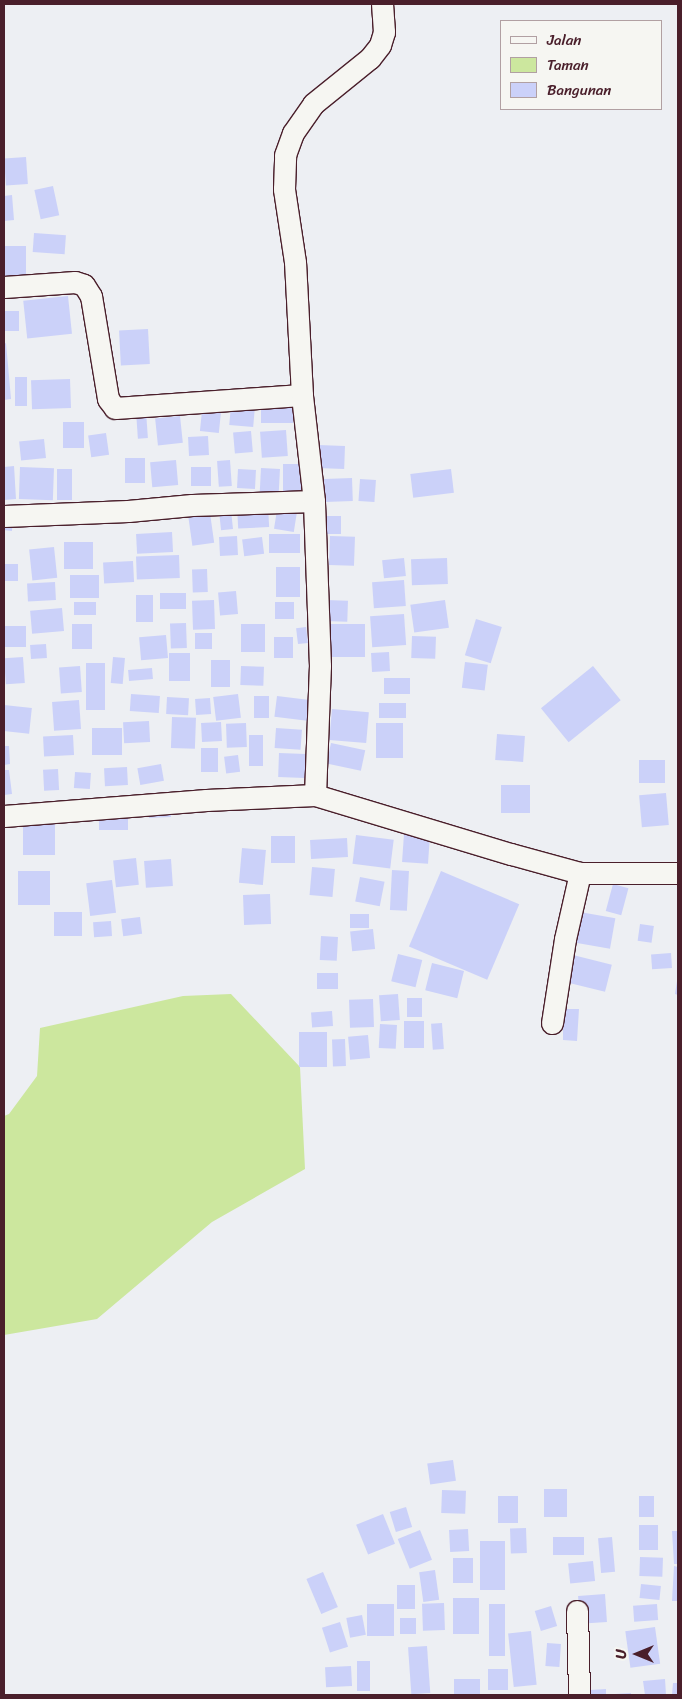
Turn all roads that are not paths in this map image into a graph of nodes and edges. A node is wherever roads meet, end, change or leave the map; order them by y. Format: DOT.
graph roads {
  1 [pos="382,4"];
  2 [pos="4,287"];
  3 [pos="302,395"];
  4 [pos="314,501"];
  5 [pos="4,516"];
  6 [pos="315,795"];
  7 [pos="4,816"];
  8 [pos="580,873"];
  9 [pos="678,873"];
  10 [pos="552,1023"];
  11 [pos="577,1611"];
  12 [pos="579,1695"];
  1 -- 3 [label="street"];
  2 -- 3 [label="street"];
  3 -- 4 [label="street"];
  4 -- 5 [label="street"];
  4 -- 6 [label="street"];
  6 -- 7 [label="street"];
  6 -- 8 [label="street"];
  8 -- 9 [label="street"];
  8 -- 10 [label="street"];
  11 -- 12 [label="street"];
}
